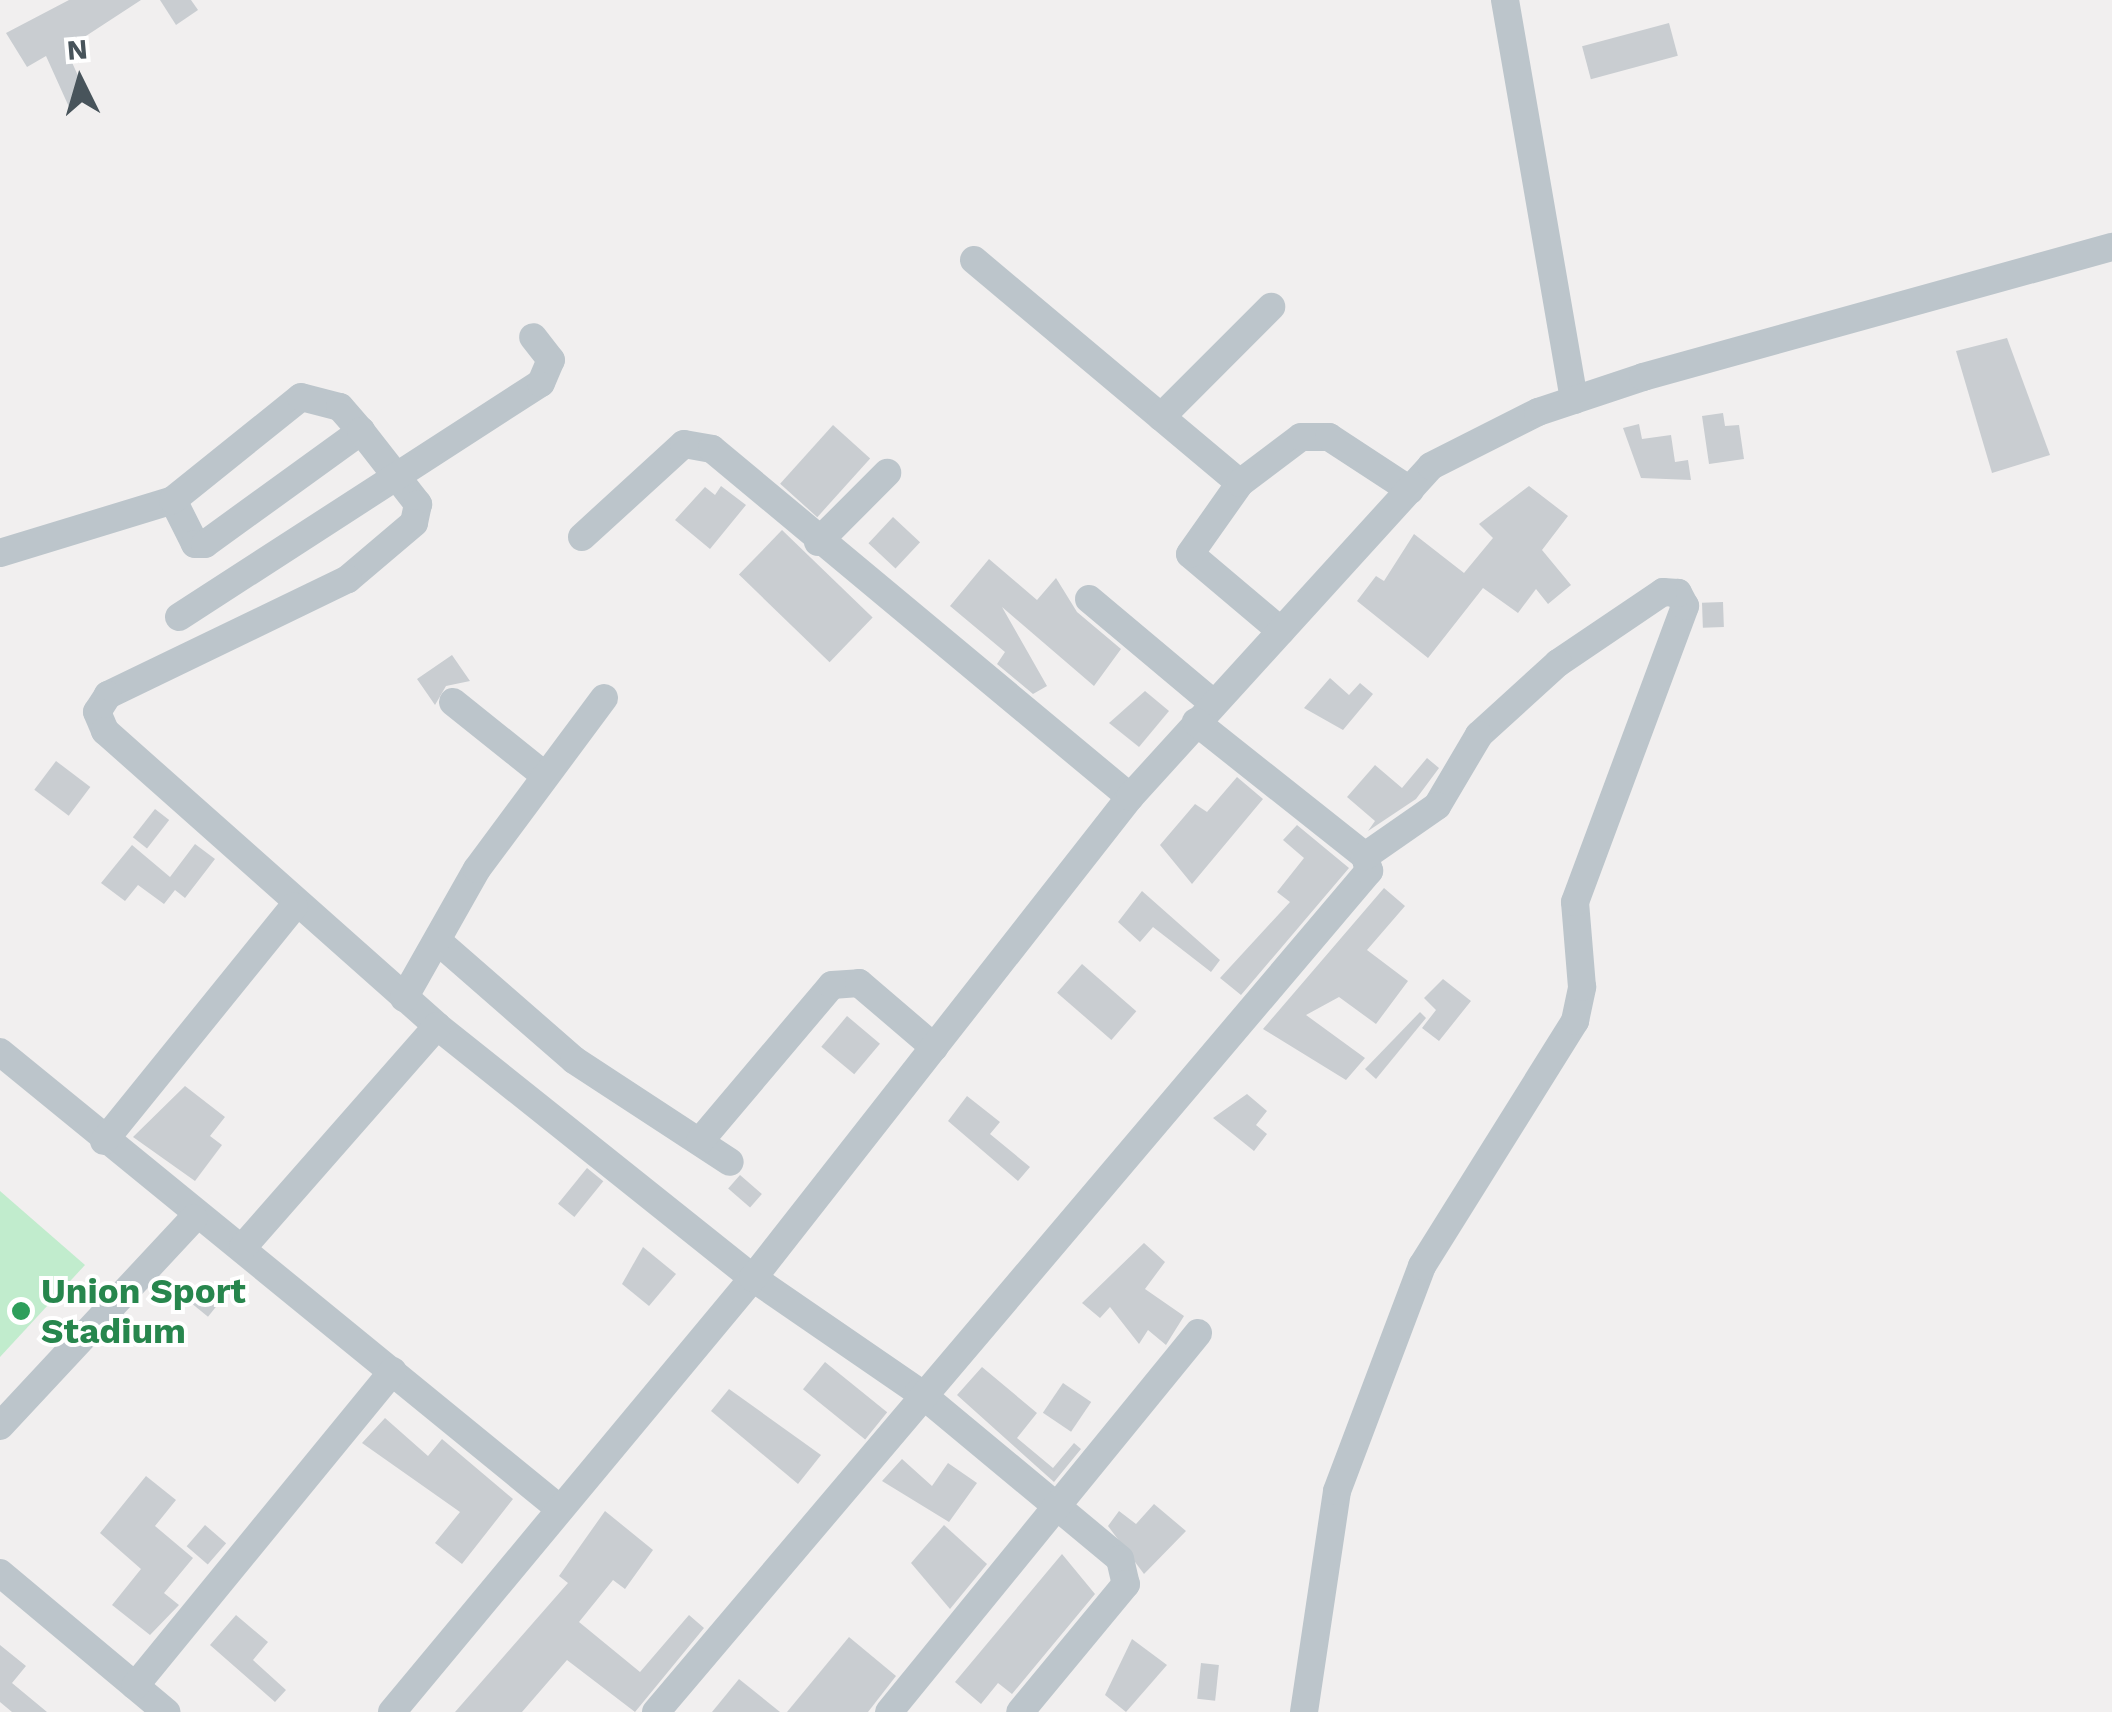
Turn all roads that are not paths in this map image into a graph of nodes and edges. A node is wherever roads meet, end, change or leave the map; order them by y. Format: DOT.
graph roads {
  1 [pos="1506,0"];
  2 [pos="2112,246"];
  3 [pos="974,260"];
  4 [pos="1271,307"];
  5 [pos="533,337"];
  6 [pos="1574,400"];
  7 [pos="1161,417"];
  8 [pos="361,430"];
  9 [pos="887,473"];
  10 [pos="401,480"];
  11 [pos="1240,483"];
  12 [pos="1410,490"];
  13 [pos="172,500"];
  14 [pos="582,537"];
  15 [pos="818,542"];
  16 [pos="0,553"];
  17 [pos="1088,599"];
  18 [pos="179,617"];
  19 [pos="1281,631"];
  20 [pos="604,698"];
  21 [pos="453,702"];
  22 [pos="1205,713"];
  23 [pos="544,775"];
  24 [pos="1130,797"];
  25 [pos="1365,856"];
  26 [pos="294,906"];
  27 [pos="440,943"];
  28 [pos="404,998"];
  29 [pos="437,1026"];
  30 [pos="934,1046"];
  31 [pos="0,1052"];
  32 [pos="104,1141"];
  33 [pos="700,1141"];
  34 [pos="730,1162"];
  35 [pos="194,1218"];
  36 [pos="243,1248"];
  37 [pos="753,1278"];
  38 [pos="1198,1333"];
  39 [pos="393,1372"];
  40 [pos="919,1392"];
  41 [pos="0,1426"];
  42 [pos="1060,1508"];
  43 [pos="560,1509"];
  44 [pos="0,1574"];
  45 [pos="135,1686"];
  46 [pos="166,1712"];
  47 [pos="392,1712"];
  48 [pos="656,1712"];
  49 [pos="889,1712"];
  50 [pos="1020,1712"];
  51 [pos="1304,1712"];
  1 -- 6 [label="street"];
  2 -- 6 [label="street"];
  3 -- 7 [label="street"];
  4 -- 7 [label="street"];
  5 -- 10 [label="street"];
  6 -- 12 [label="street"];
  7 -- 11 [label="street"];
  8 -- 10 [label="street"];
  8 -- 13 [label="street"];
  8 -- 13 [label="street"];
  9 -- 15 [label="street"];
  10 -- 18 [label="street"];
  10 -- 26 [label="street"];
  11 -- 12 [label="street"];
  11 -- 19 [label="street"];
  12 -- 19 [label="street"];
  13 -- 16 [label="street"];
  14 -- 15 [label="street"];
  15 -- 24 [label="street"];
  17 -- 22 [label="street"];
  19 -- 22 [label="street"];
  20 -- 23 [label="street"];
  21 -- 23 [label="street"];
  22 -- 24 [label="street"];
  22 -- 25 [label="street"];
  23 -- 27 [label="street"];
  24 -- 30 [label="street"];
  25 -- 40 [label="street"];
  25 -- 51 [label="street"];
  26 -- 28 [label="street"];
  26 -- 32 [label="street"];
  27 -- 28 [label="street"];
  27 -- 33 [label="street"];
  28 -- 29 [label="street"];
  29 -- 36 [label="street"];
  29 -- 37 [label="street"];
  30 -- 33 [label="street"];
  30 -- 37 [label="street"];
  31 -- 32 [label="street"];
  32 -- 35 [label="street"];
  33 -- 34 [label="street"];
  35 -- 36 [label="street"];
  35 -- 41 [label="street"];
  36 -- 39 [label="street"];
  37 -- 40 [label="street"];
  37 -- 43 [label="street"];
  38 -- 42 [label="street"];
  39 -- 43 [label="street"];
  39 -- 45 [label="street"];
  40 -- 42 [label="street"];
  40 -- 48 [label="street"];
  42 -- 49 [label="street"];
  42 -- 50 [label="street"];
  43 -- 47 [label="street"];
  44 -- 45 [label="street"];
  45 -- 46 [label="street"];
}
